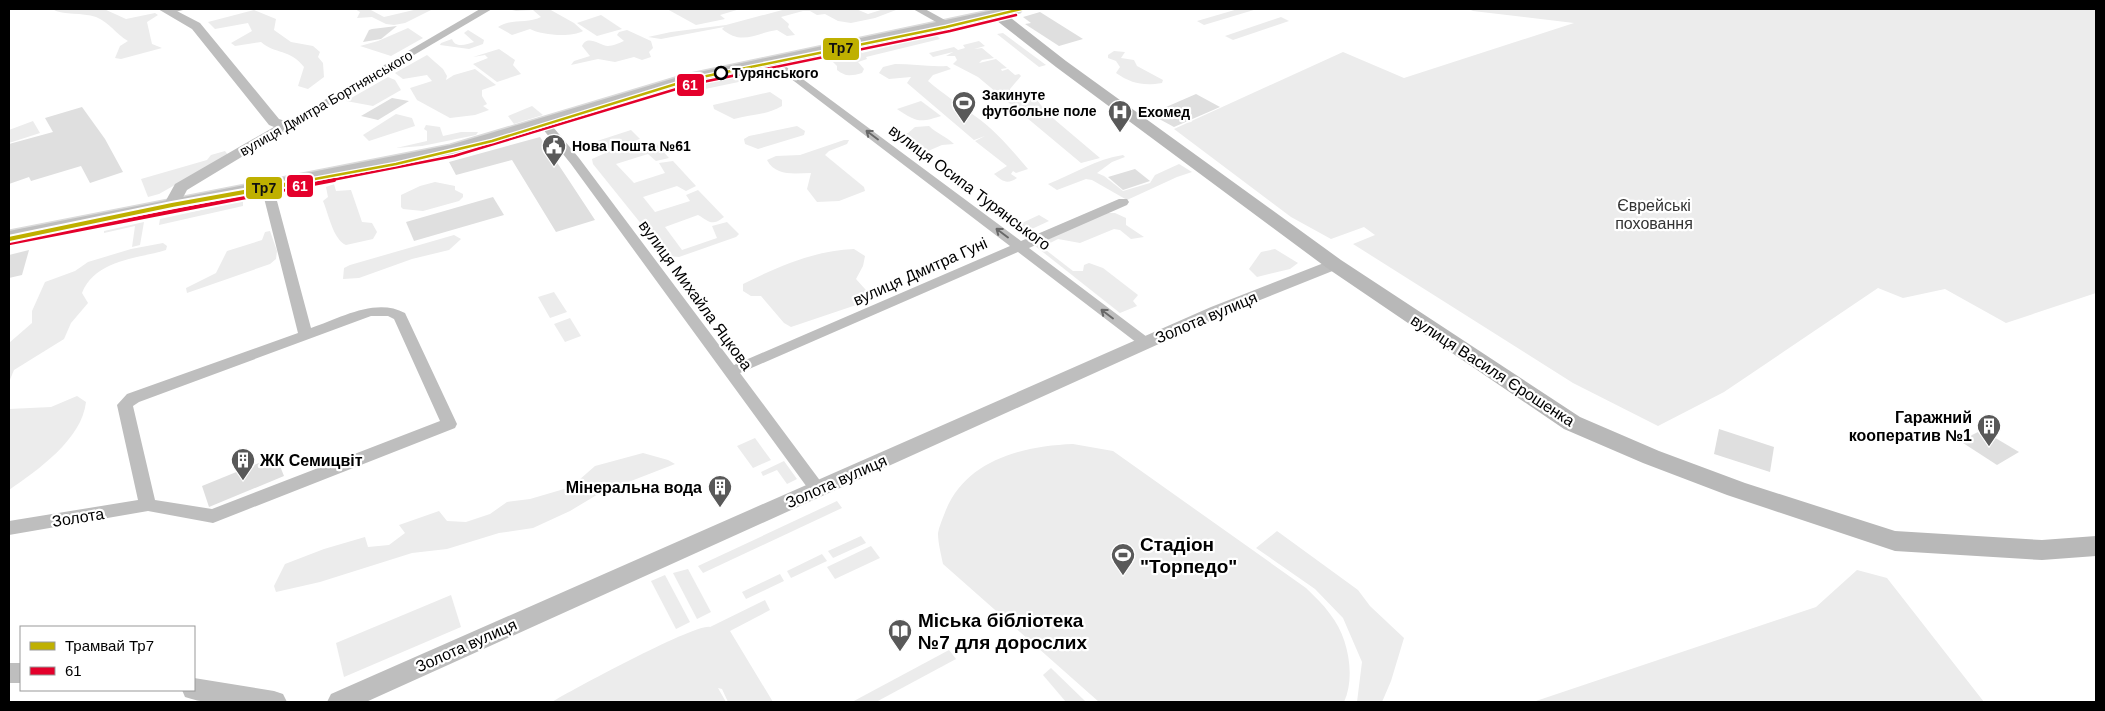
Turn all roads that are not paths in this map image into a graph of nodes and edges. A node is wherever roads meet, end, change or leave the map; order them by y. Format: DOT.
graph roads {
  1 [pos="486,9"];
  2 [pos="918,9"];
  3 [pos="1014,9"];
  4 [pos="172,10"];
  5 [pos="997,14"];
  6 [pos="950,25"];
  7 [pos="773,60"];
  8 [pos="544,123"];
  9 [pos="286,126"];
  10 [pos="267,186"];
  11 [pos="1123,202"];
  12 [pos="172,204"];
  13 [pos="9,237"];
  14 [pos="1019,246"];
  15 [pos="1334,264"];
  16 [pos="306,335"];
  17 [pos="1146,342"];
  18 [pos="730,372"];
  19 [pos="818,490"];
  20 [pos="148,505"];
  21 [pos="9,528"];
  22 [pos="2096,546"];
  23 [pos="195,689"];
  24 [pos="274,702"];
  25 [pos="340,702"];
  1 -- 9 [label="street, вулиця Дмитра Бортнянського"];
  2 -- 6 [label="street"];
  3 -- 5 [label="main road"];
  4 -- 9 [label="street"];
  5 -- 6 [label="main road"];
  5 -- 15 [label="main road, вулиця Василя Єрошенка"];
  6 -- 7 [label="main road"];
  7 -- 8 [label="main road"];
  14 -- 7 [label="street, вулиця Осипа Турянського, one-way"];
  8 -- 10 [label="main road"];
  8 -- 18 [label="street, вулиця Михайла Яцкова"];
  9 -- 12 [label="street, вулиця Дмитра Бортнянського"];
  10 -- 12 [label="main road"];
  10 -- 16 [label="street"];
  11 -- 14 [label="street, вулиця Дмитра Гуні"];
  12 -- 13 [label="main road"];
  17 -- 14 [label="street, вулиця Осипа Турянського, one-way"];
  14 -- 18 [label="street, вулиця Дмитра Гуні"];
  15 -- 17 [label="street, Золота вулиця"];
  15 -- 22 [label="main road, вулиця Василя Єрошенка"];
  16 -- 20 [label="street"];
  16 -- 20 [label="street, Золота"];
  17 -- 19 [label="street, Золота вулиця"];
  18 -- 19 [label="street, вулиця Михайла Яцкова"];
  19 -- 25 [label="street, Золота вулиця"];
  20 -- 21 [label="street, Золота"];
  23 -- 24 [label="street"];
}
